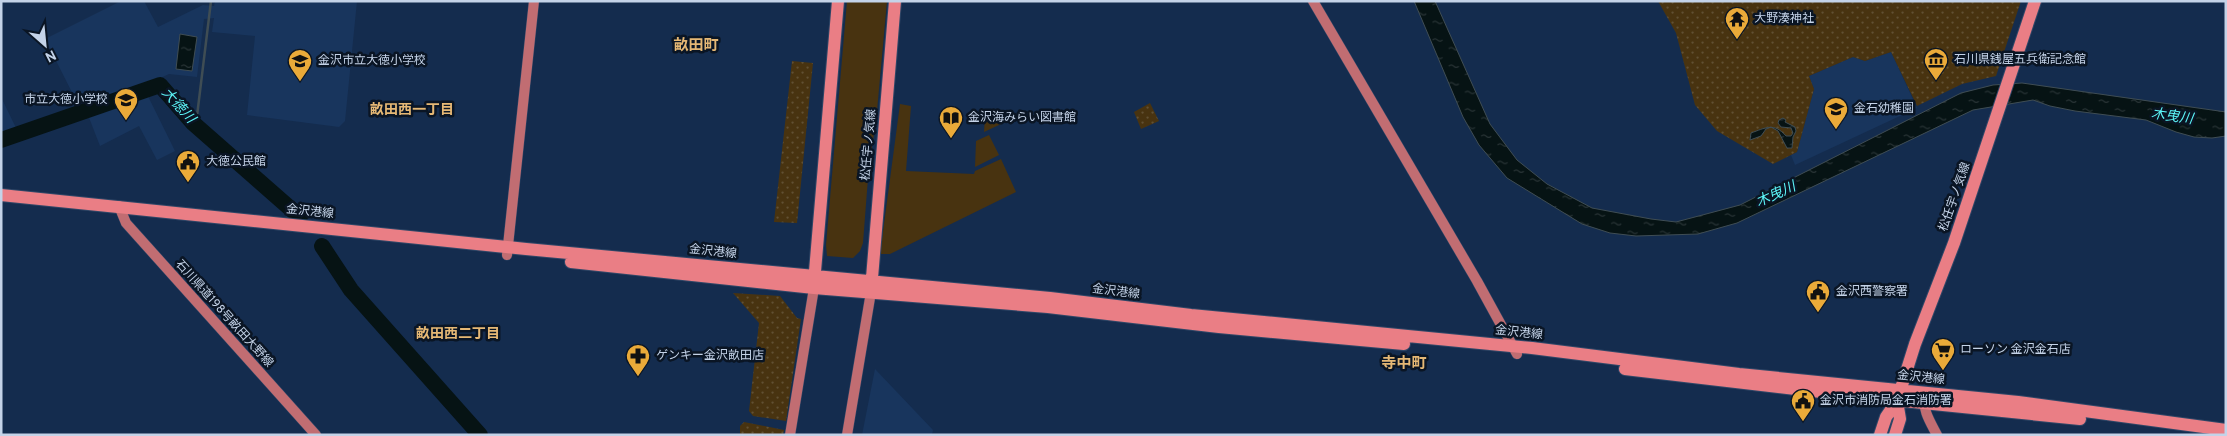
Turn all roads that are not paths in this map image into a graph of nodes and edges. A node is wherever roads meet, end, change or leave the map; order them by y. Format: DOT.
graph roads {
  1 [pos="534,1"];
  2 [pos="838,1"];
  3 [pos="895,1"];
  4 [pos="1314,1"];
  5 [pos="2035,1"];
  6 [pos="1,195"];
  7 [pos="1,203"];
  8 [pos="120,211"];
  9 [pos="507,251"];
  10 [pos="814,282"];
  11 [pos="872,287"];
  12 [pos="1515,350"];
  13 [pos="1898,396"];
  14 [pos="1925,398"];
  15 [pos="2226,430"];
  16 [pos="316,435"];
  17 [pos="790,435"];
  18 [pos="847,435"];
  19 [pos="1880,435"];
  20 [pos="1895,435"];
  21 [pos="1937,435"];
  22 [pos="2202,435"];
  1 -- 9 [label="street"];
  2 -- 10 [label="main road"];
  3 -- 11 [label="main road, 松任宇ノ気線"];
  4 -- 12 [label="street"];
  5 -- 13 [label="main road, 松任宇ノ気線"];
  6 -- 8 [label="main road, 金沢港線"];
  7 -- 8 [label="main road, 金沢港線"];
  8 -- 9 [label="main road, 金沢港線"];
  8 -- 16 [label="street, 石川県道198号畝田大野線"];
  9 -- 10 [label="main road, 金沢港線"];
  10 -- 11 [label="main road, 金沢港線"];
  10 -- 17 [label="street"];
  11 -- 12 [label="main road, 金沢港線"];
  11 -- 18 [label="street"];
  12 -- 13 [label="main road, 金沢港線"];
  13 -- 14 [label="main road, 金沢港線"];
  13 -- 19 [label="main road, 松任宇ノ気線"];
  13 -- 20 [label="main road, 松任宇ノ気線"];
  14 -- 15 [label="main road, 金沢港線"];
  14 -- 21 [label="street"];
  14 -- 22 [label="main road, 金沢港線"];
}
